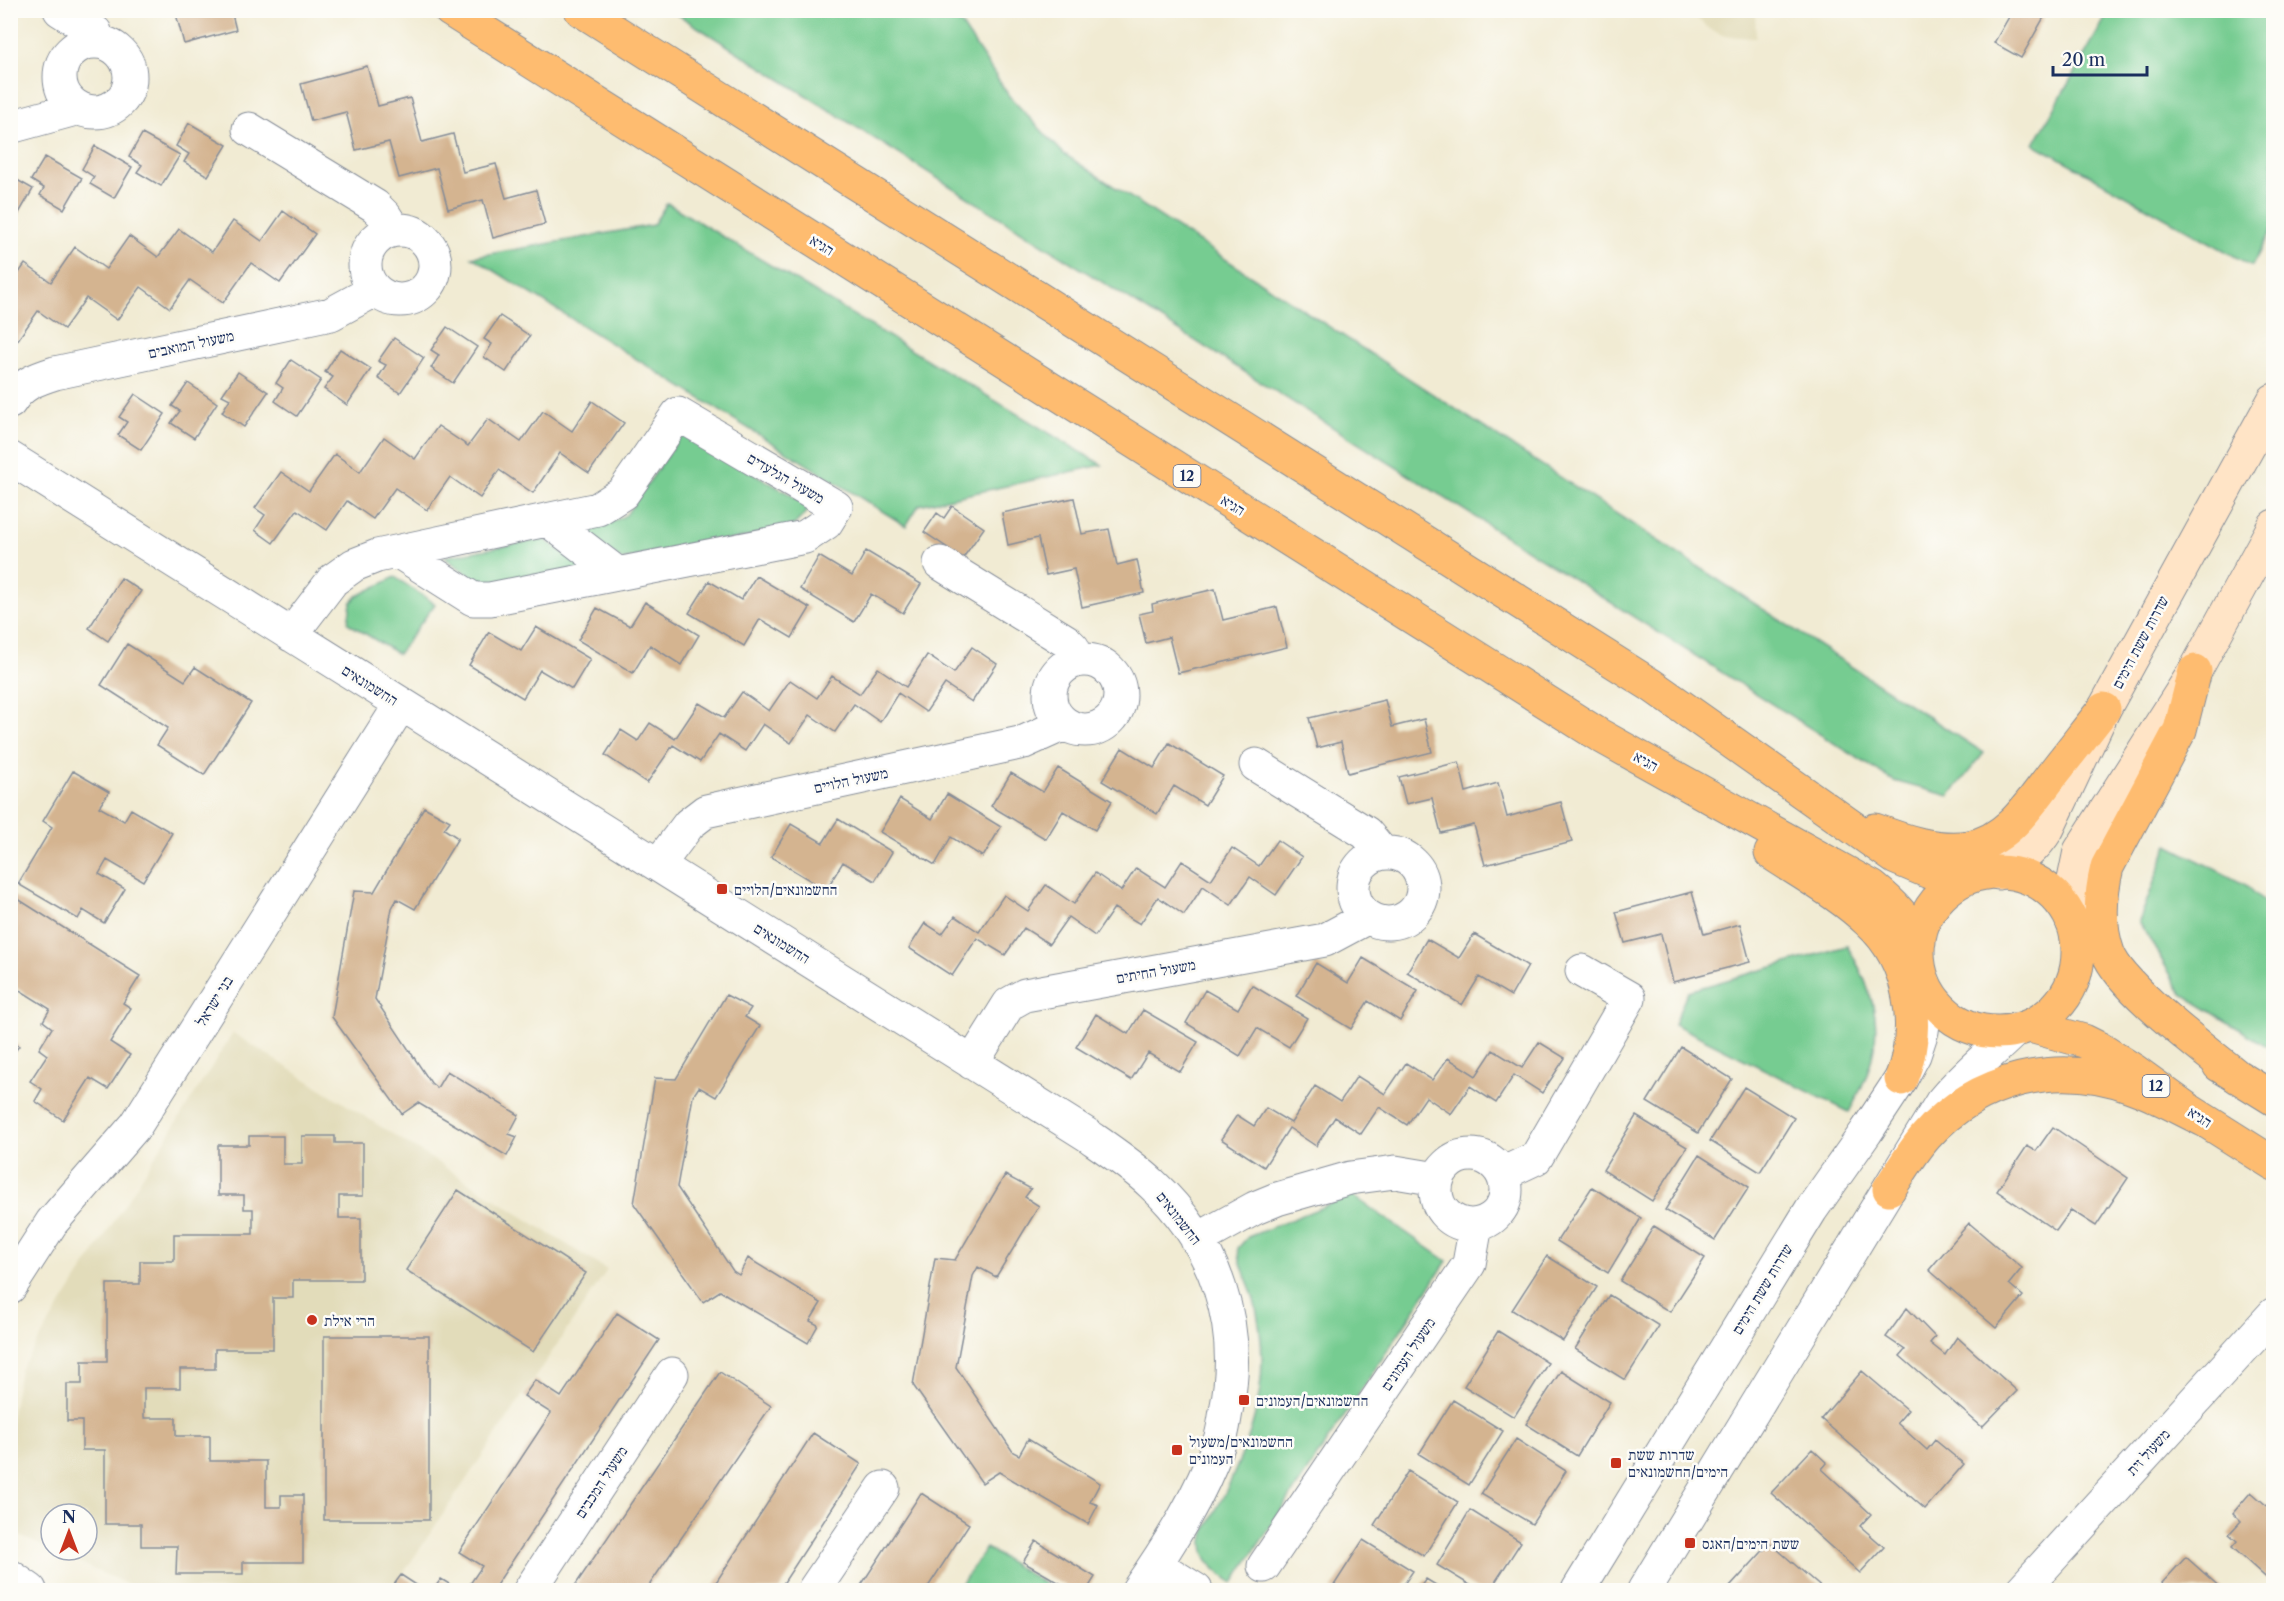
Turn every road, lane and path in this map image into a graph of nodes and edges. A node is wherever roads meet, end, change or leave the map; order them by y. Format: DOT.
graph roads {
  1 [pos="60,10"];
  2 [pos="450,10"];
  3 [pos="581,10"];
  4 [pos="95,42"];
  5 [pos="79,108"];
  6 [pos="10,127"];
  7 [pos="249,129"];
  8 [pos="394,231"];
  9 [pos="375,290"];
  10 [pos="2274,400"];
  11 [pos="10,402"];
  12 [pos="10,459"];
  13 [pos="548,520"];
  14 [pos="2274,526"];
  15 [pos="399,552"];
  16 [pos="939,563"];
  17 [pos="618,574"];
  18 [pos="291,635"];
  19 [pos="1074,662"];
  20 [pos="2195,671"];
  21 [pos="401,704"];
  22 [pos="2104,709"];
  23 [pos="1064,724"];
  24 [pos="1599,735"];
  25 [pos="1750,756"];
  26 [pos="1256,765"];
  27 [pos="2050,796"];
  28 [pos="2111,828"];
  29 [pos="1383,853"];
  30 [pos="658,865"];
  31 [pos="1983,876"];
  32 [pos="1368,917"];
  33 [pos="2075,937"];
  34 [pos="1919,942"];
  35 [pos="1582,971"];
  36 [pos="1924,983"];
  37 [pos="2022,1028"];
  38 [pos="972,1063"];
  39 [pos="2238,1077"];
  40 [pos="1901,1079"];
  41 [pos="2274,1099"];
  42 [pos="2206,1121"];
  43 [pos="2274,1164"];
  44 [pos="1502,1174"];
  45 [pos="1437,1179"];
  46 [pos="1889,1189"];
  47 [pos="1476,1225"];
  48 [pos="1197,1240"];
  49 [pos="10,1287"];
  50 [pos="2274,1314"];
  51 [pos="672,1374"];
  52 [pos="883,1488"];
  53 [pos="1264,1566"];
  54 [pos="10,1576"];
  55 [pos="1147,1578"];
  56 [pos="10,1587"];
  57 [pos="18,1590"];
  58 [pos="30,1590"];
  59 [pos="530,1590"];
  60 [pos="814,1590"];
  61 [pos="1196,1590"];
  62 [pos="1578,1590"];
  63 [pos="1644,1590"];
  64 [pos="2022,1590"];
  1 -- 4 [label="street"];
  2 -- 24 [label="highway, הגיא / 12"];
  3 -- 25 [label="highway"];
  4 -- 5 [label="street"];
  4 -- 5 [label="street"];
  5 -- 6 [label="street"];
  7 -- 8 [label="street"];
  8 -- 9 [label="street"];
  8 -- 9 [label="street"];
  9 -- 11 [label="street, משעול המואבים"];
  10 -- 22 [label="main road, שדרות ששת הימים"];
  12 -- 18 [label="street, החשמונאים"];
  13 -- 15 [label="street, משעול הגלעדים"];
  13 -- 17 [label="street"];
  13 -- 17 [label="street, משעול הגלעדים"];
  14 -- 20 [label="main road"];
  15 -- 17 [label="street, משעול הגלעדים"];
  15 -- 18 [label="street, משעול הגלעדים"];
  16 -- 19 [label="street"];
  18 -- 21 [label="street, החשמונאים"];
  19 -- 23 [label="street"];
  19 -- 23 [label="street"];
  20 -- 28 [label="highway"];
  21 -- 30 [label="street, החשמונאים"];
  21 -- 49 [label="street, בני ישראל"];
  22 -- 27 [label="highway"];
  23 -- 30 [label="street, משעול הלויים"];
  24 -- 34 [label="highway, הגיא / 12"];
  24 -- 40 [label="highway"];
  25 -- 27 [label="highway"];
  25 -- 31 [label="highway"];
  26 -- 29 [label="street"];
  27 -- 31 [label="main road"];
  28 -- 33 [label="main road"];
  28 -- 39 [label="highway"];
  29 -- 32 [label="street"];
  29 -- 32 [label="street"];
  30 -- 38 [label="street, החשמונאים"];
  31 -- 33 [label="highway"];
  31 -- 34 [label="highway, 12"];
  32 -- 38 [label="street, משעול החיתים"];
  33 -- 37 [label="highway"];
  33 -- 39 [label="highway"];
  34 -- 36 [label="highway, 12"];
  35 -- 44 [label="street"];
  36 -- 37 [label="highway, 12"];
  36 -- 40 [label="street, שדרות ששת הימים"];
  37 -- 42 [label="highway, הגיא / 12"];
  37 -- 46 [label="street"];
  38 -- 48 [label="street, החשמונאים"];
  39 -- 41 [label="highway"];
  40 -- 62 [label="street, שדרות ששת הימים"];
  42 -- 43 [label="highway, הגיא / 12"];
  42 -- 46 [label="highway"];
  44 -- 45 [label="street"];
  44 -- 47 [label="street"];
  45 -- 47 [label="street"];
  45 -- 48 [label="street"];
  46 -- 63 [label="street"];
  47 -- 53 [label="street, משעול העמונים"];
  48 -- 55 [label="street, החשמונאים"];
  50 -- 64 [label="street, משעול זית"];
  51 -- 59 [label="street, משעול המכבים"];
  52 -- 60 [label="street"];
  54 -- 58 [label="street"];
  55 -- 61 [label="street, החשמונאים"];
  56 -- 57 [label="street"];
}
